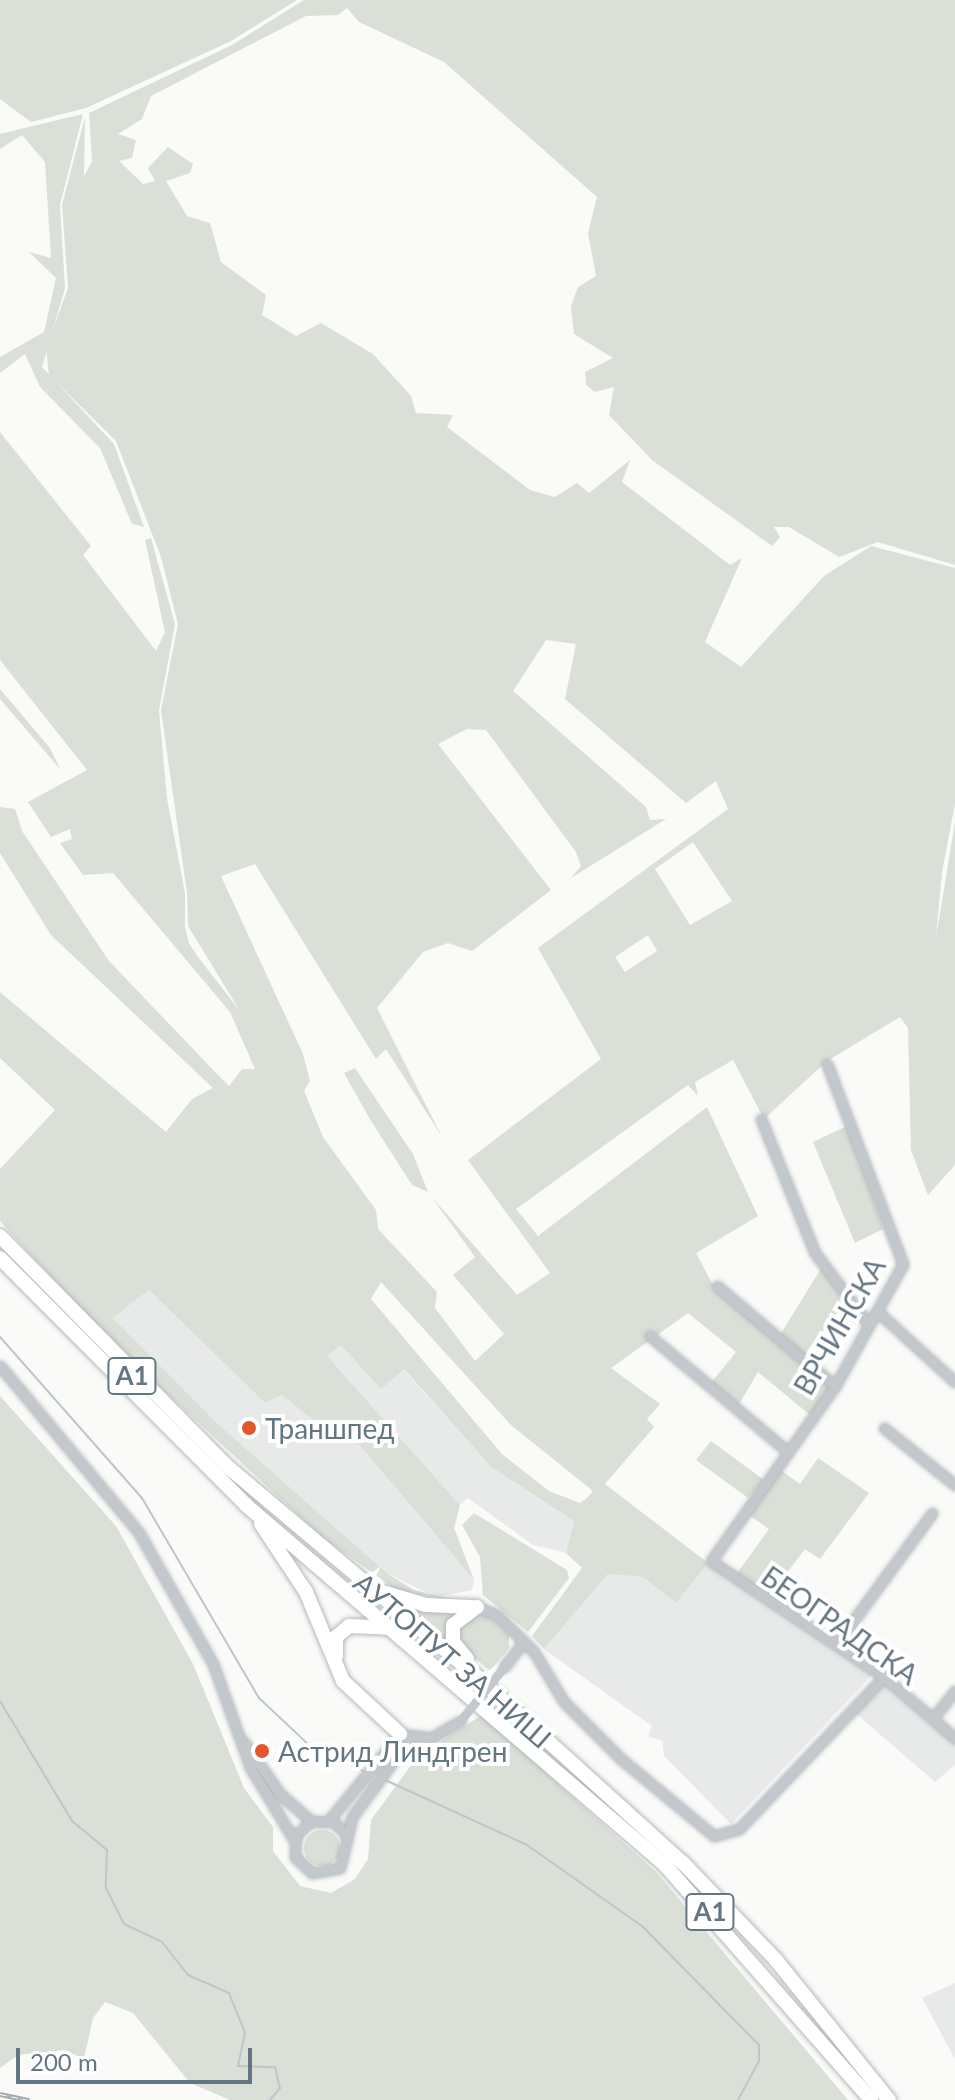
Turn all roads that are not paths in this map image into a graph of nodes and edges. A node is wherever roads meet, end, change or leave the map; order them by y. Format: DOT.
graph roads {
  1 [pos="827,1064"];
  2 [pos="761,1119"];
  3 [pos="0,1236"];
  4 [pos="0,1258"];
  5 [pos="717,1286"];
  6 [pos="878,1312"];
  7 [pos="869,1325"];
  8 [pos="650,1336"];
  9 [pos="0,1366"];
  10 [pos="955,1382"];
  11 [pos="835,1386"];
  12 [pos="884,1428"];
  13 [pos="787,1451"];
  14 [pos="955,1485"];
  15 [pos="246,1505"];
  16 [pos="932,1513"];
  17 [pos="736,1580"];
  18 [pos="369,1588"];
  19 [pos="477,1607"];
  20 [pos="395,1628"];
  21 [pos="523,1643"];
  22 [pos="837,1643"];
  23 [pos="884,1677"];
  24 [pos="955,1691"];
  25 [pos="933,1718"];
  26 [pos="536,1730"];
  27 [pos="402,1734"];
  28 [pos="955,1738"];
  29 [pos="243,1740"];
  30 [pos="362,1795"];
  31 [pos="329,1820"];
  32 [pos="311,1821"];
  33 [pos="347,1836"];
  34 [pos="294,1840"];
  35 [pos="871,2100"];
  36 [pos="889,2100"];
  1 -- 6 [label="street, ВРЧИНСКА"];
  2 -- 7 [label="street"];
  3 -- 18 [label="highway, АУТОПУТ ЗА НИШ / A1"];
  4 -- 15 [label="highway, АУТОПУТ ЗА НИШ / A1"];
  5 -- 11 [label="street"];
  6 -- 7 [label="street, ВРЧИНСКА"];
  6 -- 10 [label="street"];
  7 -- 11 [label="street, ВРЧИНСКА"];
  8 -- 13 [label="street"];
  9 -- 29 [label="street"];
  11 -- 13 [label="street, ВРЧИНСКА"];
  12 -- 14 [label="street"];
  13 -- 17 [label="street, ВРЧИНСКА"];
  15 -- 20 [label="highway, АУТОПУТ ЗА НИШ / A1"];
  15 -- 27 [label="highway"];
  16 -- 22 [label="street"];
  17 -- 22 [label="street, БЕОГРАДСКА"];
  18 -- 19 [label="highway"];
  18 -- 26 [label="highway, АУТОПУТ ЗА НИШ / A1"];
  19 -- 21 [label="street"];
  19 -- 26 [label="highway"];
  20 -- 27 [label="highway"];
  20 -- 35 [label="highway, АУТОПУТ ЗА НИШ / A1"];
  21 -- 23 [label="street"];
  21 -- 27 [label="street, bridge"];
  22 -- 23 [label="street, БЕОГРАДСКА"];
  23 -- 25 [label="street, БЕОГРАДСКА"];
  24 -- 25 [label="street"];
  25 -- 28 [label="street, БЕОГРАДСКА"];
  26 -- 36 [label="highway, АУТОПУТ ЗА НИШ / A1"];
  27 -- 30 [label="street"];
  29 -- 32 [label="street"];
  29 -- 34 [label="street"];
  30 -- 31 [label="street"];
  30 -- 33 [label="street"];
  31 -- 32 [label="street"];
  31 -- 33 [label="street"];
  32 -- 34 [label="street"];
  33 -- 34 [label="street"];
}
